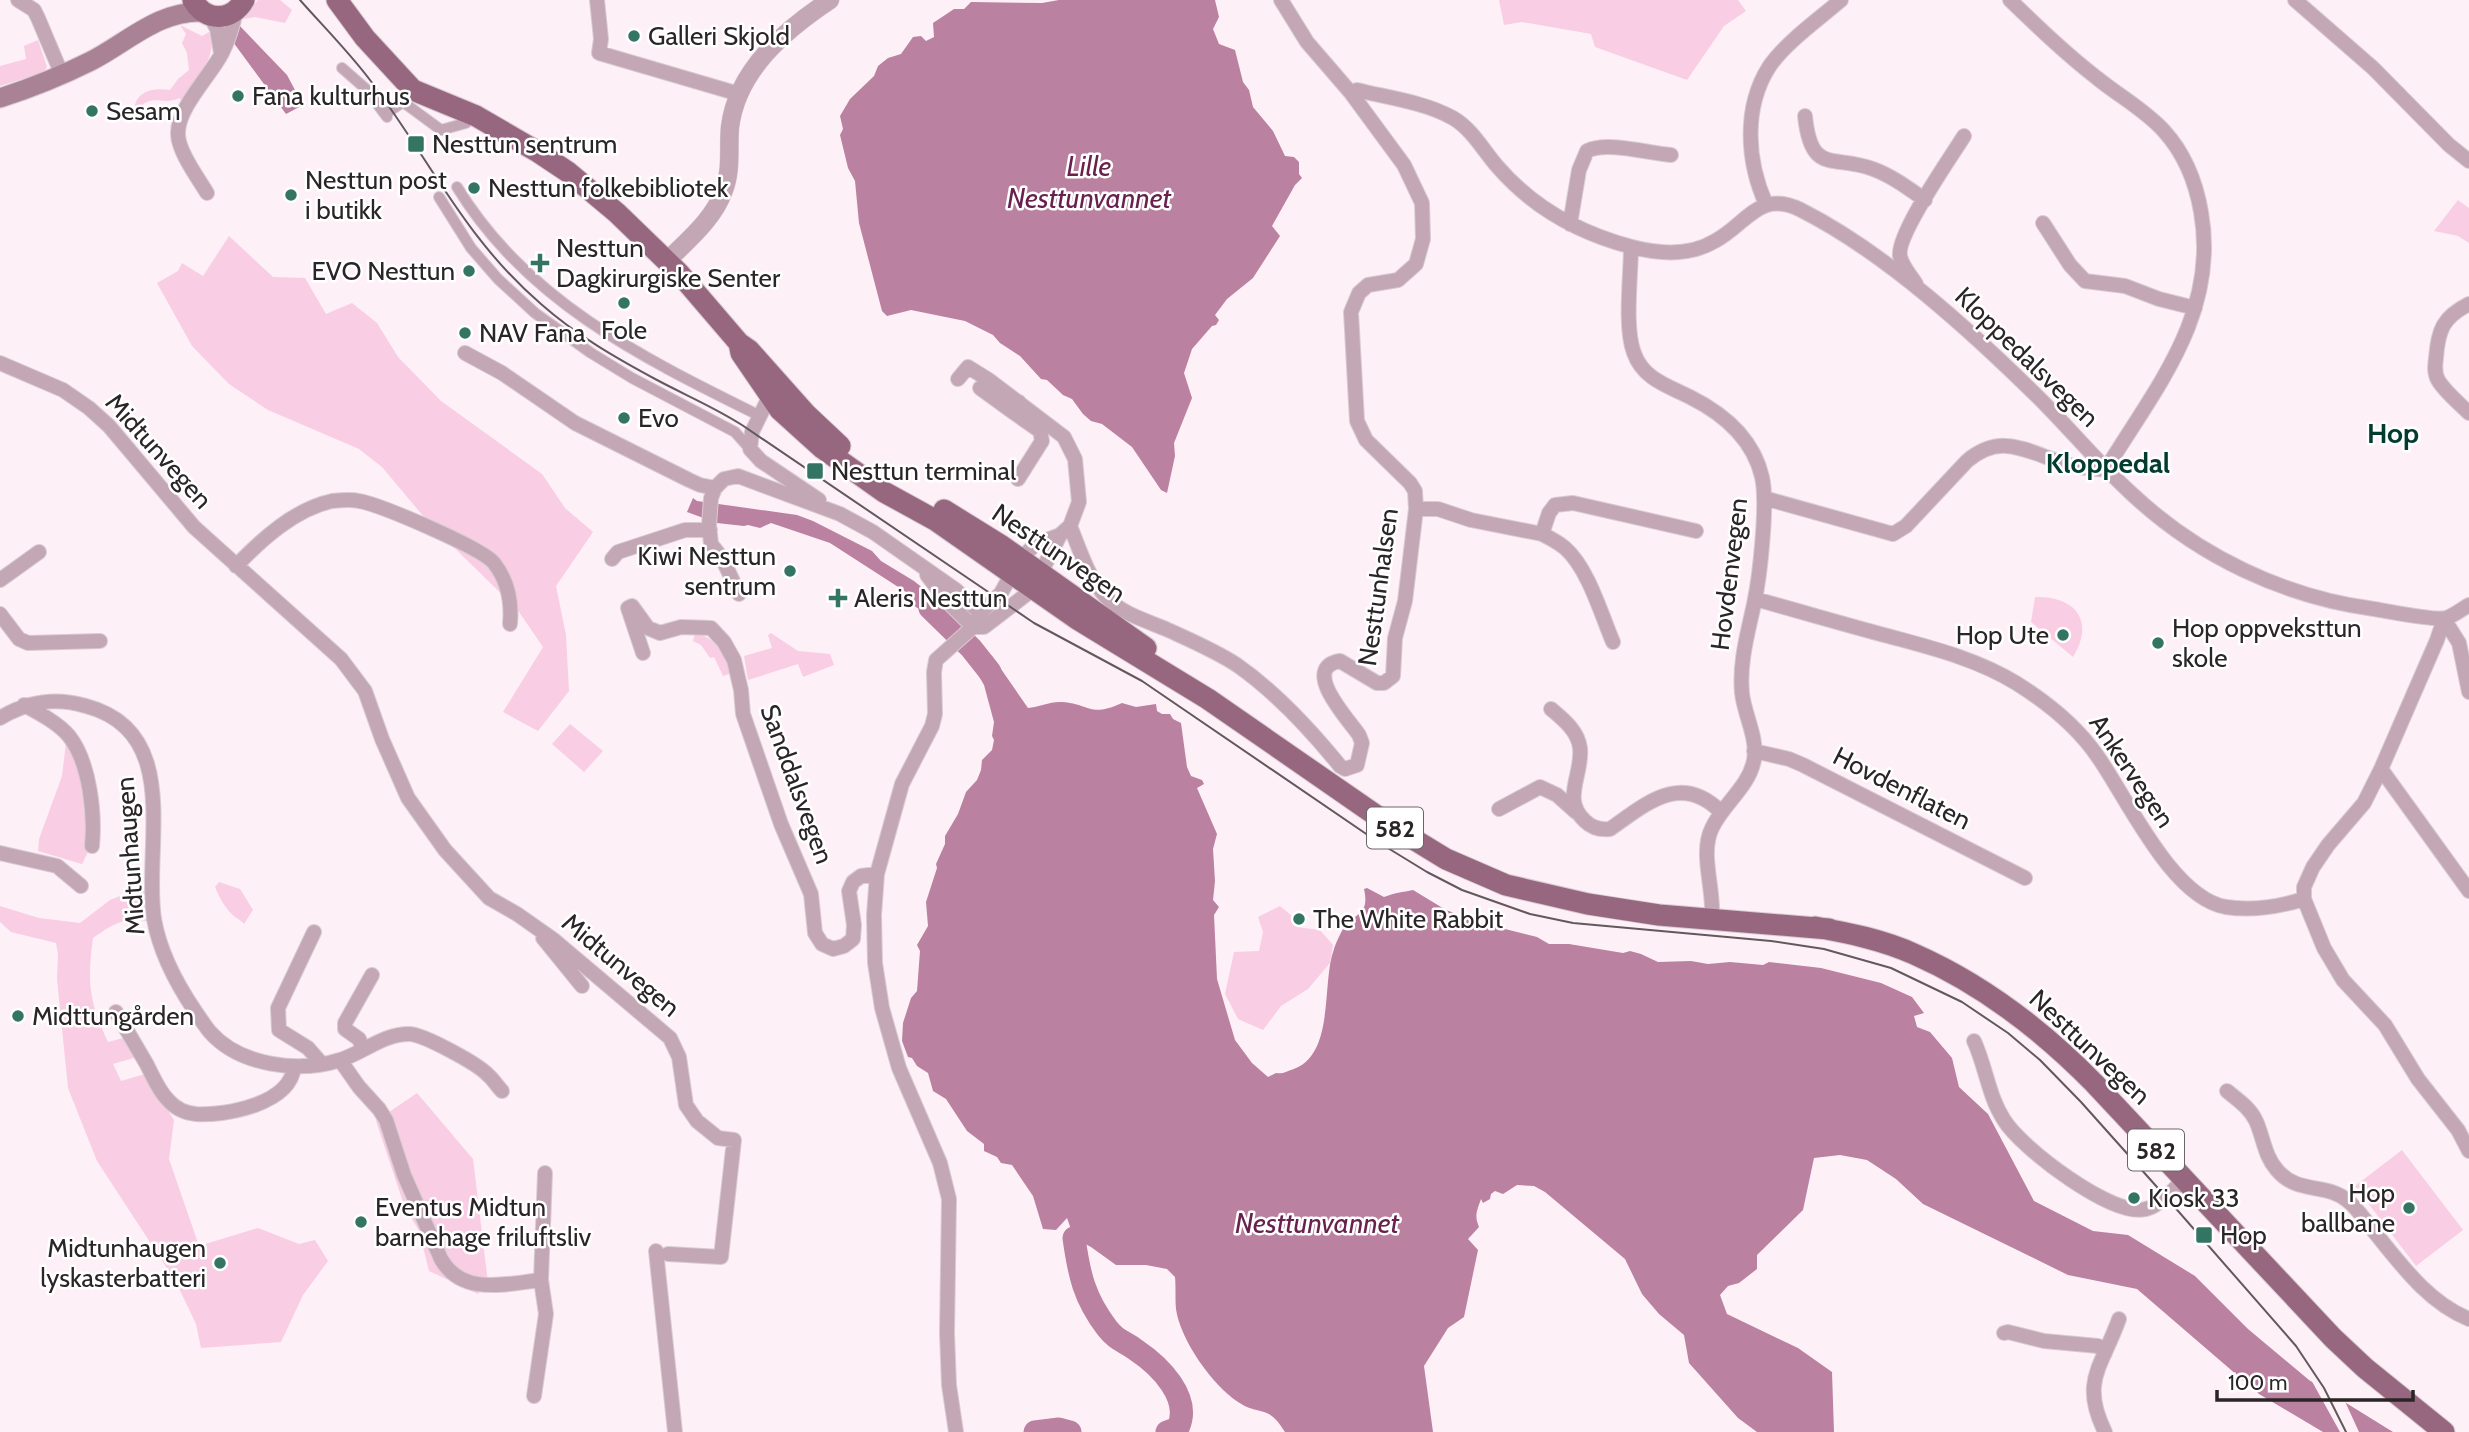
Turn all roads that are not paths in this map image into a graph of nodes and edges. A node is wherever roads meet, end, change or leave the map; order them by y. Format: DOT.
graph roads {
  1 [pos="18,0"];
  2 [pos="177,0"];
  3 [pos="337,0"];
  4 [pos="597,0"];
  5 [pos="830,0"];
  6 [pos="1281,0"];
  7 [pos="1841,0"];
  8 [pos="2010,0"];
  9 [pos="2295,0"];
  10 [pos="240,5"];
  11 [pos="202,9"];
  12 [pos="153,23"];
  13 [pos="221,55"];
  14 [pos="342,68"];
  15 [pos="62,75"];
  16 [pos="1350,93"];
  17 [pos="738,94"];
  18 [pos="0,98"];
  19 [pos="1805,116"];
  20 [pos="466,123"];
  21 [pos="1964,136"];
  22 [pos="1671,155"];
  23 [pos="2469,161"];
  24 [pos="457,187"];
  25 [pos="207,193"];
  26 [pos="439,197"];
  27 [pos="1925,200"];
  28 [pos="1766,204"];
  29 [pos="2043,223"];
  30 [pos="1570,224"];
  31 [pos="1631,247"];
  32 [pos="667,261"];
  33 [pos="1921,291"];
  34 [pos="2469,304"];
  35 [pos="2195,308"];
  36 [pos="465,353"];
  37 [pos="0,363"];
  38 [pos="958,379"];
  39 [pos="980,388"];
  40 [pos="773,390"];
  41 [pos="1016,407"];
  42 [pos="2469,413"];
  43 [pos="757,415"];
  44 [pos="796,426"];
  45 [pos="750,449"];
  46 [pos="2106,469"];
  47 [pos="1018,479"];
  48 [pos="713,493"];
  49 [pos="1764,498"];
  50 [pos="1416,509"];
  51 [pos="840,514"];
  52 [pos="705,529"];
  53 [pos="1065,530"];
  54 [pos="1696,531"];
  55 [pos="1542,534"];
  56 [pos="39,552"];
  57 [pos="619,558"];
  58 [pos="236,566"];
  59 [pos="1015,566"];
  60 [pos="0,580"];
  61 [pos="1036,582"];
  62 [pos="739,594"];
  63 [pos="1755,599"];
  64 [pos="2469,605"];
  65 [pos="0,614"];
  66 [pos="2444,619"];
  67 [pos="510,624"];
  68 [pos="974,624"];
  69 [pos="100,641"];
  70 [pos="1613,642"];
  71 [pos="643,653"];
  72 [pos="2469,692"];
  73 [pos="24,705"];
  74 [pos="1551,709"];
  75 [pos="0,718"];
  76 [pos="1754,751"];
  77 [pos="2381,769"];
  78 [pos="1499,809"];
  79 [pos="1721,812"];
  80 [pos="1577,813"];
  81 [pos="92,846"];
  82 [pos="0,853"];
  83 [pos="877,874"];
  84 [pos="2025,878"];
  85 [pos="81,886"];
  86 [pos="2469,891"];
  87 [pos="2304,899"];
  88 [pos="1606,907"];
  89 [pos="1713,912"];
  90 [pos="534,925"];
  91 [pos="1829,929"];
  92 [pos="314,932"];
  93 [pos="372,975"];
  94 [pos="582,986"];
  95 [pos="117,1012"];
  96 [pos="1974,1041"];
  97 [pos="363,1049"];
  98 [pos="340,1060"];
  99 [pos="321,1063"];
  100 [pos="294,1067"];
  101 [pos="502,1091"];
  102 [pos="2227,1091"];
  103 [pos="2469,1151"];
  104 [pos="545,1173"];
  105 [pos="2184,1179"];
  106 [pos="541,1280"];
  107 [pos="2119,1319"];
  108 [pos="2469,1319"];
  109 [pos="2004,1333"];
  110 [pos="2105,1353"];
  111 [pos="534,1396"];
  112 [pos="675,1432"];
  113 [pos="956,1432"];
  114 [pos="2105,1432"];
  115 [pos="2444,1432"];
  1 -- 15 [label="street"];
  2 -- 12 [label="main road"];
  3 -- 32 [label="main road, Nesttunvegen / 582"];
  4 -- 17 [label="street"];
  5 -- 17 [label="street"];
  6 -- 16 [label="street"];
  7 -- 28 [label="street"];
  8 -- 35 [label="street"];
  9 -- 23 [label="street"];
  10 -- 11 [label="main road"];
  10 -- 13 [label="street"];
  11 -- 12 [label="main road"];
  11 -- 13 [label="street"];
  12 -- 15 [label="main road"];
  13 -- 25 [label="street"];
  14 -- 20 [label="street"];
  15 -- 18 [label="main road"];
  16 -- 30 [label="street"];
  16 -- 50 [label="street, Nesttunhalsen"];
  17 -- 32 [label="street"];
  19 -- 27 [label="street"];
  21 -- 27 [label="street, Kloppedalsvegen"];
  22 -- 30 [label="street"];
  24 -- 43 [label="street"];
  26 -- 45 [label="street"];
  27 -- 33 [label="street, Kloppedalsvegen"];
  28 -- 31 [label="street"];
  28 -- 33 [label="street, Kloppedalsvegen"];
  29 -- 35 [label="street"];
  30 -- 31 [label="street"];
  31 -- 49 [label="street, Hovdenvegen"];
  32 -- 40 [label="main road, Nesttunvegen / 582"];
  33 -- 46 [label="street, Kloppedalsvegen"];
  34 -- 42 [label="street"];
  35 -- 46 [label="street"];
  36 -- 48 [label="street"];
  37 -- 58 [label="street, Midtunvegen"];
  38 -- 41 [label="street"];
  39 -- 41 [label="street"];
  40 -- 43 [label="street"];
  40 -- 44 [label="main road, Nesttunvegen / 582"];
  40 -- 59 [label="main road, Nesttunvegen / 582"];
  41 -- 47 [label="street"];
  41 -- 53 [label="street"];
  43 -- 44 [label="street, Nesttunvegen"];
  43 -- 45 [label="street"];
  44 -- 59 [label="main road, Nesttunvegen / 582"];
  45 -- 51 [label="street"];
  46 -- 49 [label="street"];
  46 -- 66 [label="street, Kloppedalsvegen"];
  48 -- 51 [label="street"];
  48 -- 52 [label="street"];
  49 -- 63 [label="street, Hovdenvegen"];
  50 -- 53 [label="street, Nesttunhalsen"];
  50 -- 55 [label="street"];
  51 -- 68 [label="street"];
  52 -- 57 [label="street"];
  52 -- 62 [label="street"];
  53 -- 59 [label="street"];
  53 -- 61 [label="street"];
  54 -- 55 [label="street"];
  55 -- 70 [label="street"];
  56 -- 60 [label="street"];
  58 -- 67 [label="street"];
  58 -- 90 [label="street, Midtunvegen"];
  59 -- 61 [label="main road, Nesttunvegen / 582"];
  59 -- 68 [label="street"];
  61 -- 68 [label="street"];
  61 -- 88 [label="main road, Nesttunvegen / 582"];
  63 -- 76 [label="street, Hovdenvegen"];
  63 -- 87 [label="street, Ankervegen"];
  64 -- 66 [label="street"];
  65 -- 69 [label="street"];
  66 -- 72 [label="street"];
  66 -- 77 [label="street"];
  68 -- 83 [label="street"];
  71 -- 83 [label="street, Sanddalsvegen"];
  73 -- 75 [label="street, Midtunhaugen"];
  73 -- 81 [label="street, Midtunhaugen"];
  73 -- 100 [label="street, Midtunhaugen"];
  74 -- 80 [label="street"];
  76 -- 79 [label="street"];
  76 -- 84 [label="street, Hovdenflaten"];
  77 -- 86 [label="street"];
  77 -- 87 [label="street"];
  78 -- 80 [label="street"];
  79 -- 80 [label="street"];
  79 -- 89 [label="street"];
  82 -- 85 [label="street, Midtunhaugen"];
  83 -- 113 [label="street"];
  87 -- 103 [label="street"];
  88 -- 89 [label="main road, Nesttunvegen / 582"];
  88 -- 91 [label="main road, Nesttunvegen / 582"];
  89 -- 91 [label="main road, Nesttunvegen / 582"];
  90 -- 94 [label="street, Midtunvegen"];
  90 -- 112 [label="street, Midtunvegen"];
  91 -- 105 [label="main road, Nesttunvegen / 582"];
  92 -- 99 [label="street"];
  93 -- 97 [label="street"];
  95 -- 100 [label="street"];
  96 -- 105 [label="street"];
  97 -- 98 [label="street, Midtunhaugen"];
  97 -- 101 [label="street, Midtunhaugen"];
  98 -- 99 [label="street, Midtunhaugen"];
  98 -- 106 [label="street"];
  99 -- 100 [label="street, Midtunhaugen"];
  102 -- 108 [label="street"];
  104 -- 106 [label="street"];
  105 -- 115 [label="main road, Nesttunvegen / 582"];
  106 -- 111 [label="street"];
  107 -- 110 [label="street"];
  109 -- 110 [label="street"];
  110 -- 114 [label="street"];
}
